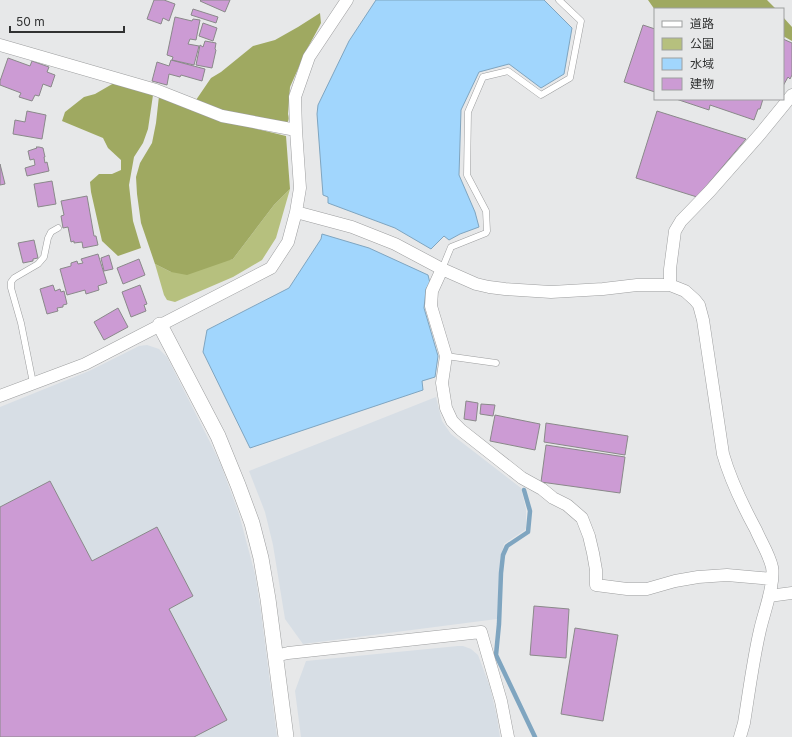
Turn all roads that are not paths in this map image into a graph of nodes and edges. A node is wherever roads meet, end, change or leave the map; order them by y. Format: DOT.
graph roads {
  1 [pos="347,0"];
  2 [pos="560,0"];
  3 [pos="0,45"];
  4 [pos="792,95"];
  5 [pos="296,130"];
  6 [pos="296,212"];
  7 [pos="58,228"];
  8 [pos="442,269"];
  9 [pos="670,285"];
  10 [pos="160,325"];
  11 [pos="446,356"];
  12 [pos="496,363"];
  13 [pos="33,383"];
  14 [pos="0,396"];
  15 [pos="772,579"];
  16 [pos="792,593"];
  17 [pos="769,596"];
  18 [pos="275,656"];
  19 [pos="286,737"];
  20 [pos="508,737"];
  21 [pos="740,737"];
  1 -- 5 [label="street"];
  2 -- 8 [label="lane"];
  3 -- 5 [label="street"];
  4 -- 9 [label="street"];
  5 -- 6 [label="street"];
  6 -- 8 [label="street"];
  6 -- 10 [label="street"];
  7 -- 13 [label="lane"];
  8 -- 9 [label="street"];
  8 -- 11 [label="street"];
  9 -- 15 [label="street"];
  10 -- 13 [label="street"];
  10 -- 18 [label="street"];
  11 -- 12 [label="lane"];
  11 -- 15 [label="street"];
  13 -- 14 [label="street"];
  15 -- 17 [label="street"];
  16 -- 17 [label="street"];
  17 -- 21 [label="street"];
  18 -- 19 [label="street"];
  18 -- 20 [label="street"];
}
